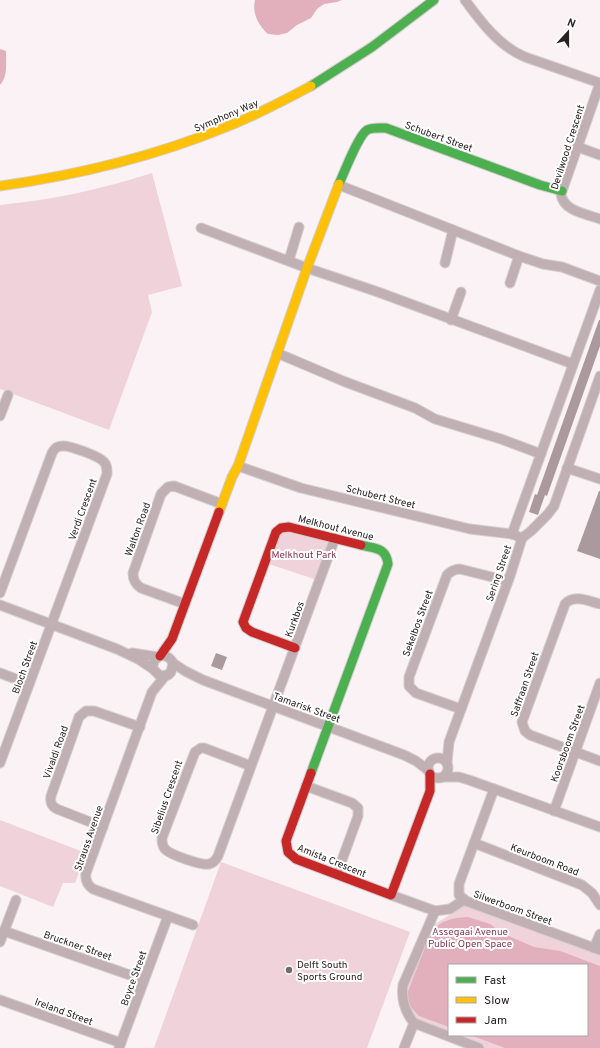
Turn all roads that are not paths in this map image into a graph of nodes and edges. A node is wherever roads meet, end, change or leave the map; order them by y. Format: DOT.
graph roads {
  1 [pos="434,0"];
  2 [pos="465,0"];
  3 [pos="600,83"];
  4 [pos="578,146"];
  5 [pos="600,155"];
  6 [pos="339,185"];
  7 [pos="0,186"];
  8 [pos="562,191"];
  9 [pos="600,219"];
  10 [pos="299,227"];
  11 [pos="201,228"];
  12 [pos="453,230"];
  13 [pos="519,256"];
  14 [pos="289,260"];
  15 [pos="445,263"];
  16 [pos="307,268"];
  17 [pos="600,281"];
  18 [pos="510,283"];
  19 [pos="600,290"];
  20 [pos="461,292"];
  21 [pos="451,320"];
  22 [pos="277,353"];
  23 [pos="573,364"];
  24 [pos="600,376"];
  25 [pos="8,395"];
  26 [pos="0,416"];
  27 [pos="541,454"];
  28 [pos="238,466"];
  29 [pos="567,468"];
  30 [pos="600,479"];
  31 [pos="222,504"];
  32 [pos="512,534"];
  33 [pos="335,538"];
  34 [pos="522,538"];
  35 [pos="508,580"];
  36 [pos="0,593"];
  37 [pos="185,604"];
  38 [pos="600,604"];
  39 [pos="0,605"];
  40 [pos="51,624"];
  41 [pos="172,639"];
  42 [pos="295,648"];
  43 [pos="117,649"];
  44 [pos="159,656"];
  45 [pos="172,662"];
  46 [pos="153,670"];
  47 [pos="0,673"];
  48 [pos="167,675"];
  49 [pos="203,680"];
  50 [pos="600,683"];
  51 [pos="30,684"];
  52 [pos="152,692"];
  53 [pos="273,706"];
  54 [pos="461,709"];
  55 [pos="140,727"];
  56 [pos="328,727"];
  57 [pos="449,742"];
  58 [pos="575,752"];
  59 [pos="404,755"];
  60 [pos="434,758"];
  61 [pos="600,761"];
  62 [pos="0,763"];
  63 [pos="447,764"];
  64 [pos="251,766"];
  65 [pos="429,772"];
  66 [pos="442,777"];
  67 [pos="469,780"];
  68 [pos="306,786"];
  69 [pos="494,789"];
  70 [pos="430,791"];
  71 [pos="554,810"];
  72 [pos="103,827"];
  73 [pos="600,828"];
  74 [pos="474,843"];
  75 [pos="337,874"];
  76 [pos="391,895"];
  77 [pos="16,900"];
  78 [pos="464,900"];
  79 [pos="600,905"];
  80 [pos="435,911"];
  81 [pos="168,916"];
  82 [pos="193,925"];
  83 [pos="4,931"];
  84 [pos="600,934"];
  85 [pos="0,942"];
  86 [pos="597,949"];
  87 [pos="144,980"];
  88 [pos="0,1000"];
  89 [pos="414,1023"];
  90 [pos="120,1046"];
  91 [pos="404,1048"];
  92 [pos="479,1048"];
  1 -- 7 [label="street, Symphony Way"];
  2 -- 3 [label="street"];
  3 -- 4 [label="street, Devilwood Crescent"];
  4 -- 5 [label="street"];
  4 -- 8 [label="street, Devilwood Crescent"];
  6 -- 8 [label="street, Schubert Street"];
  6 -- 12 [label="street"];
  6 -- 16 [label="street, Schubert Street"];
  8 -- 9 [label="street, Devilwood Crescent"];
  10 -- 14 [label="street"];
  11 -- 14 [label="street"];
  12 -- 13 [label="street"];
  12 -- 15 [label="street"];
  13 -- 17 [label="street"];
  13 -- 18 [label="street"];
  14 -- 16 [label="street"];
  16 -- 21 [label="street"];
  16 -- 22 [label="street, Schubert Street"];
  19 -- 23 [label="street"];
  20 -- 21 [label="street"];
  21 -- 23 [label="street"];
  22 -- 27 [label="street"];
  22 -- 28 [label="street, Schubert Street"];
  23 -- 27 [label="street"];
  24 -- 29 [label="street, Sering Street"];
  25 -- 26 [label="street"];
  27 -- 32 [label="street"];
  28 -- 31 [label="street, Schubert Street"];
  28 -- 32 [label="street, Schubert Street"];
  29 -- 30 [label="street"];
  29 -- 34 [label="street, Sering Street"];
  31 -- 37 [label="street, Schubert Street"];
  31 -- 37 [label="street, Walton Road"];
  32 -- 34 [label="street, Schubert Street"];
  33 -- 42 [label="street, Kurkbos"];
  33 -- 42 [label="street, Melkhout Avenue"];
  33 -- 56 [label="street, Melkhout Avenue"];
  34 -- 35 [label="street, Sering Street"];
  35 -- 54 [label="street, Sering Street"];
  35 -- 54 [label="street, Sekelbos Street"];
  36 -- 40 [label="street, Verdi Crescent"];
  37 -- 41 [label="street, Schubert Street"];
  38 -- 58 [label="street, Saffraan Street"];
  39 -- 40 [label="street"];
  40 -- 43 [label="street"];
  40 -- 51 [label="street, Bloch Street"];
  41 -- 44 [label="street, Schubert Street"];
  41 -- 45 [label="street, Schubert Street"];
  42 -- 53 [label="street, Kurkbos"];
  43 -- 44 [label="street"];
  43 -- 46 [label="street"];
  44 -- 45 [label="street"];
  44 -- 46 [label="street"];
  45 -- 48 [label="street"];
  45 -- 49 [label="street, Tamarisk Street"];
  46 -- 48 [label="street"];
  46 -- 52 [label="street, Strauss Avenue"];
  47 -- 51 [label="street"];
  48 -- 49 [label="street, Tamarisk Street"];
  48 -- 52 [label="street, Strauss Avenue"];
  49 -- 53 [label="street, Tamarisk Street"];
  50 -- 58 [label="street, Koorsboom Street"];
  51 -- 62 [label="street, Bloch Street"];
  52 -- 55 [label="street, Strauss Avenue"];
  53 -- 56 [label="street, Tamarisk Street"];
  53 -- 64 [label="street, Sibelius Crescent"];
  54 -- 57 [label="street, Sering Street"];
  55 -- 72 [label="street, Strauss Avenue"];
  55 -- 72 [label="street, Vivaldi Road"];
  56 -- 59 [label="street, Tamarisk Street"];
  56 -- 68 [label="street, Amista Crescent"];
  57 -- 60 [label="street, Sering Street"];
  57 -- 63 [label="street, Sering Street"];
  58 -- 61 [label="street, Saffraan Street"];
  58 -- 71 [label="street, Koorsboom Street"];
  59 -- 60 [label="street, Tamarisk Street"];
  59 -- 65 [label="street, Tamarisk Street"];
  60 -- 63 [label="street"];
  60 -- 65 [label="street"];
  63 -- 66 [label="street"];
  63 -- 67 [label="street"];
  64 -- 64 [label="street, Sibelius Crescent"];
  65 -- 66 [label="street"];
  65 -- 70 [label="street"];
  66 -- 67 [label="street"];
  66 -- 70 [label="street"];
  67 -- 69 [label="street"];
  68 -- 75 [label="street, Amista Crescent"];
  68 -- 75 [label="street"];
  69 -- 71 [label="street"];
  69 -- 74 [label="street, Silwerboom Street"];
  70 -- 76 [label="street"];
  71 -- 73 [label="street"];
  72 -- 81 [label="street, Strauss Avenue"];
  74 -- 78 [label="street, Silwerboom Street"];
  74 -- 79 [label="street, Keurboom Road"];
  75 -- 76 [label="street, Amista Crescent"];
  76 -- 80 [label="street"];
  77 -- 83 [label="street"];
  78 -- 80 [label="street"];
  78 -- 86 [label="street, Silwerboom Street"];
  80 -- 89 [label="street"];
  81 -- 82 [label="street, Strauss Avenue"];
  81 -- 87 [label="street, Boyce Street"];
  83 -- 85 [label="street"];
  83 -- 87 [label="street, Bruckner Street"];
  84 -- 86 [label="street"];
  87 -- 90 [label="street, Boyce Street"];
  88 -- 90 [label="street, Ireland Street"];
  89 -- 91 [label="street"];
  89 -- 92 [label="street"];
}
